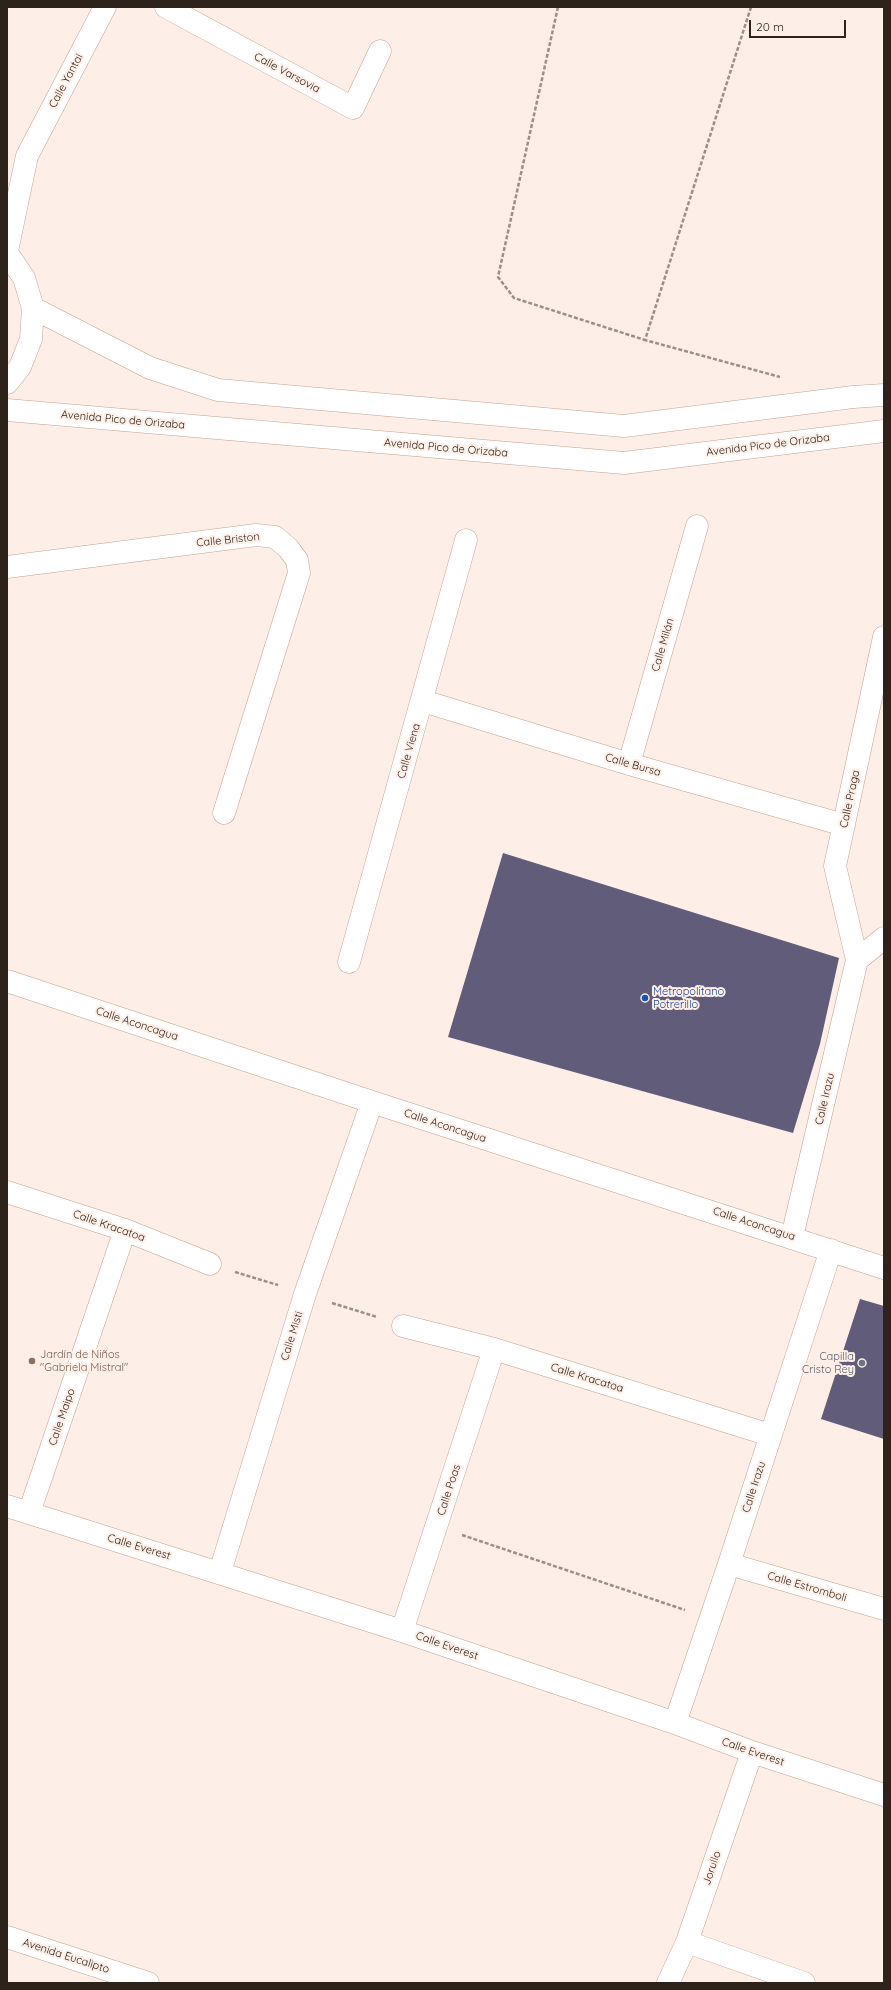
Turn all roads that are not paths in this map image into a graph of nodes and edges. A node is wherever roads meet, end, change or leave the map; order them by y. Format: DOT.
graph roads {
  1 [pos="105,7"];
  2 [pos="166,7"];
  3 [pos="380,51"];
  4 [pos="27,156"];
  5 [pos="7,174"];
  6 [pos="7,252"];
  7 [pos="33,308"];
  8 [pos="7,383"];
  9 [pos="884,395"];
  10 [pos="7,410"];
  11 [pos="884,431"];
  12 [pos="697,526"];
  13 [pos="466,540"];
  14 [pos="7,567"];
  15 [pos="884,637"];
  16 [pos="423,701"];
  17 [pos="629,764"];
  18 [pos="224,813"];
  19 [pos="844,825"];
  20 [pos="884,938"];
  21 [pos="857,960"];
  22 [pos="349,962"];
  23 [pos="7,981"];
  24 [pos="372,1102"];
  25 [pos="7,1192"];
  26 [pos="125,1230"];
  27 [pos="792,1237"];
  28 [pos="831,1250"];
  29 [pos="210,1264"];
  30 [pos="884,1268"];
  31 [pos="404,1326"];
  32 [pos="494,1349"];
  33 [pos="770,1435"];
  34 [pos="7,1506"];
  35 [pos="29,1513"];
  36 [pos="729,1564"];
  37 [pos="220,1572"];
  38 [pos="884,1609"];
  39 [pos="402,1630"];
  40 [pos="675,1723"];
  41 [pos="752,1752"];
  42 [pos="884,1795"];
  43 [pos="7,1937"];
  44 [pos="687,1942"];
  45 [pos="148,1983"];
  46 [pos="668,1983"];
  47 [pos="804,1983"];
  1 -- 4 [label="street, Calle Yantai"];
  2 -- 3 [label="street, Calle Varsovia"];
  4 -- 5 [label="street, Calle Yantai"];
  4 -- 6 [label="street, Calle Yantai"];
  6 -- 7 [label="street"];
  7 -- 8 [label="street"];
  7 -- 9 [label="street"];
  10 -- 11 [label="street, Avenida Pico de Orizaba"];
  12 -- 17 [label="street, Calle Milán"];
  13 -- 16 [label="street, Calle Viena"];
  14 -- 18 [label="street, Calle Briston"];
  15 -- 19 [label="street, Calle Praga"];
  16 -- 17 [label="street, Calle Bursa"];
  16 -- 22 [label="street, Calle Viena"];
  17 -- 19 [label="street, Calle Bursa"];
  19 -- 21 [label="street, Calle Praga"];
  20 -- 21 [label="street"];
  21 -- 27 [label="street, Calle Irazu"];
  23 -- 24 [label="street, Calle Aconcagua"];
  24 -- 27 [label="street, Calle Aconcagua"];
  24 -- 37 [label="street, Calle Misti"];
  25 -- 26 [label="street, Calle Kracatoa"];
  26 -- 29 [label="street, Calle Kracatoa"];
  26 -- 35 [label="street, Calle Maipo"];
  27 -- 28 [label="street, Calle Aconcagua"];
  28 -- 30 [label="street, Calle Aconcagua"];
  28 -- 33 [label="street, Calle Irazu"];
  31 -- 32 [label="street, Calle Kracatoa"];
  32 -- 33 [label="street, Calle Kracatoa"];
  32 -- 39 [label="street, Calle Poas"];
  33 -- 36 [label="street, Calle Irazu"];
  34 -- 35 [label="street, Calle Everest"];
  35 -- 37 [label="street, Calle Everest"];
  36 -- 38 [label="street, Calle Estromboli"];
  36 -- 40 [label="street, Calle Irazu"];
  37 -- 39 [label="street, Calle Everest"];
  39 -- 40 [label="street, Calle Everest"];
  40 -- 41 [label="street, Calle Everest"];
  41 -- 42 [label="street, Calle Everest"];
  41 -- 44 [label="street, Jorullo"];
  43 -- 45 [label="street, Avenida Eucalipto"];
  44 -- 46 [label="street, Jorullo"];
  44 -- 47 [label="street"];
}
